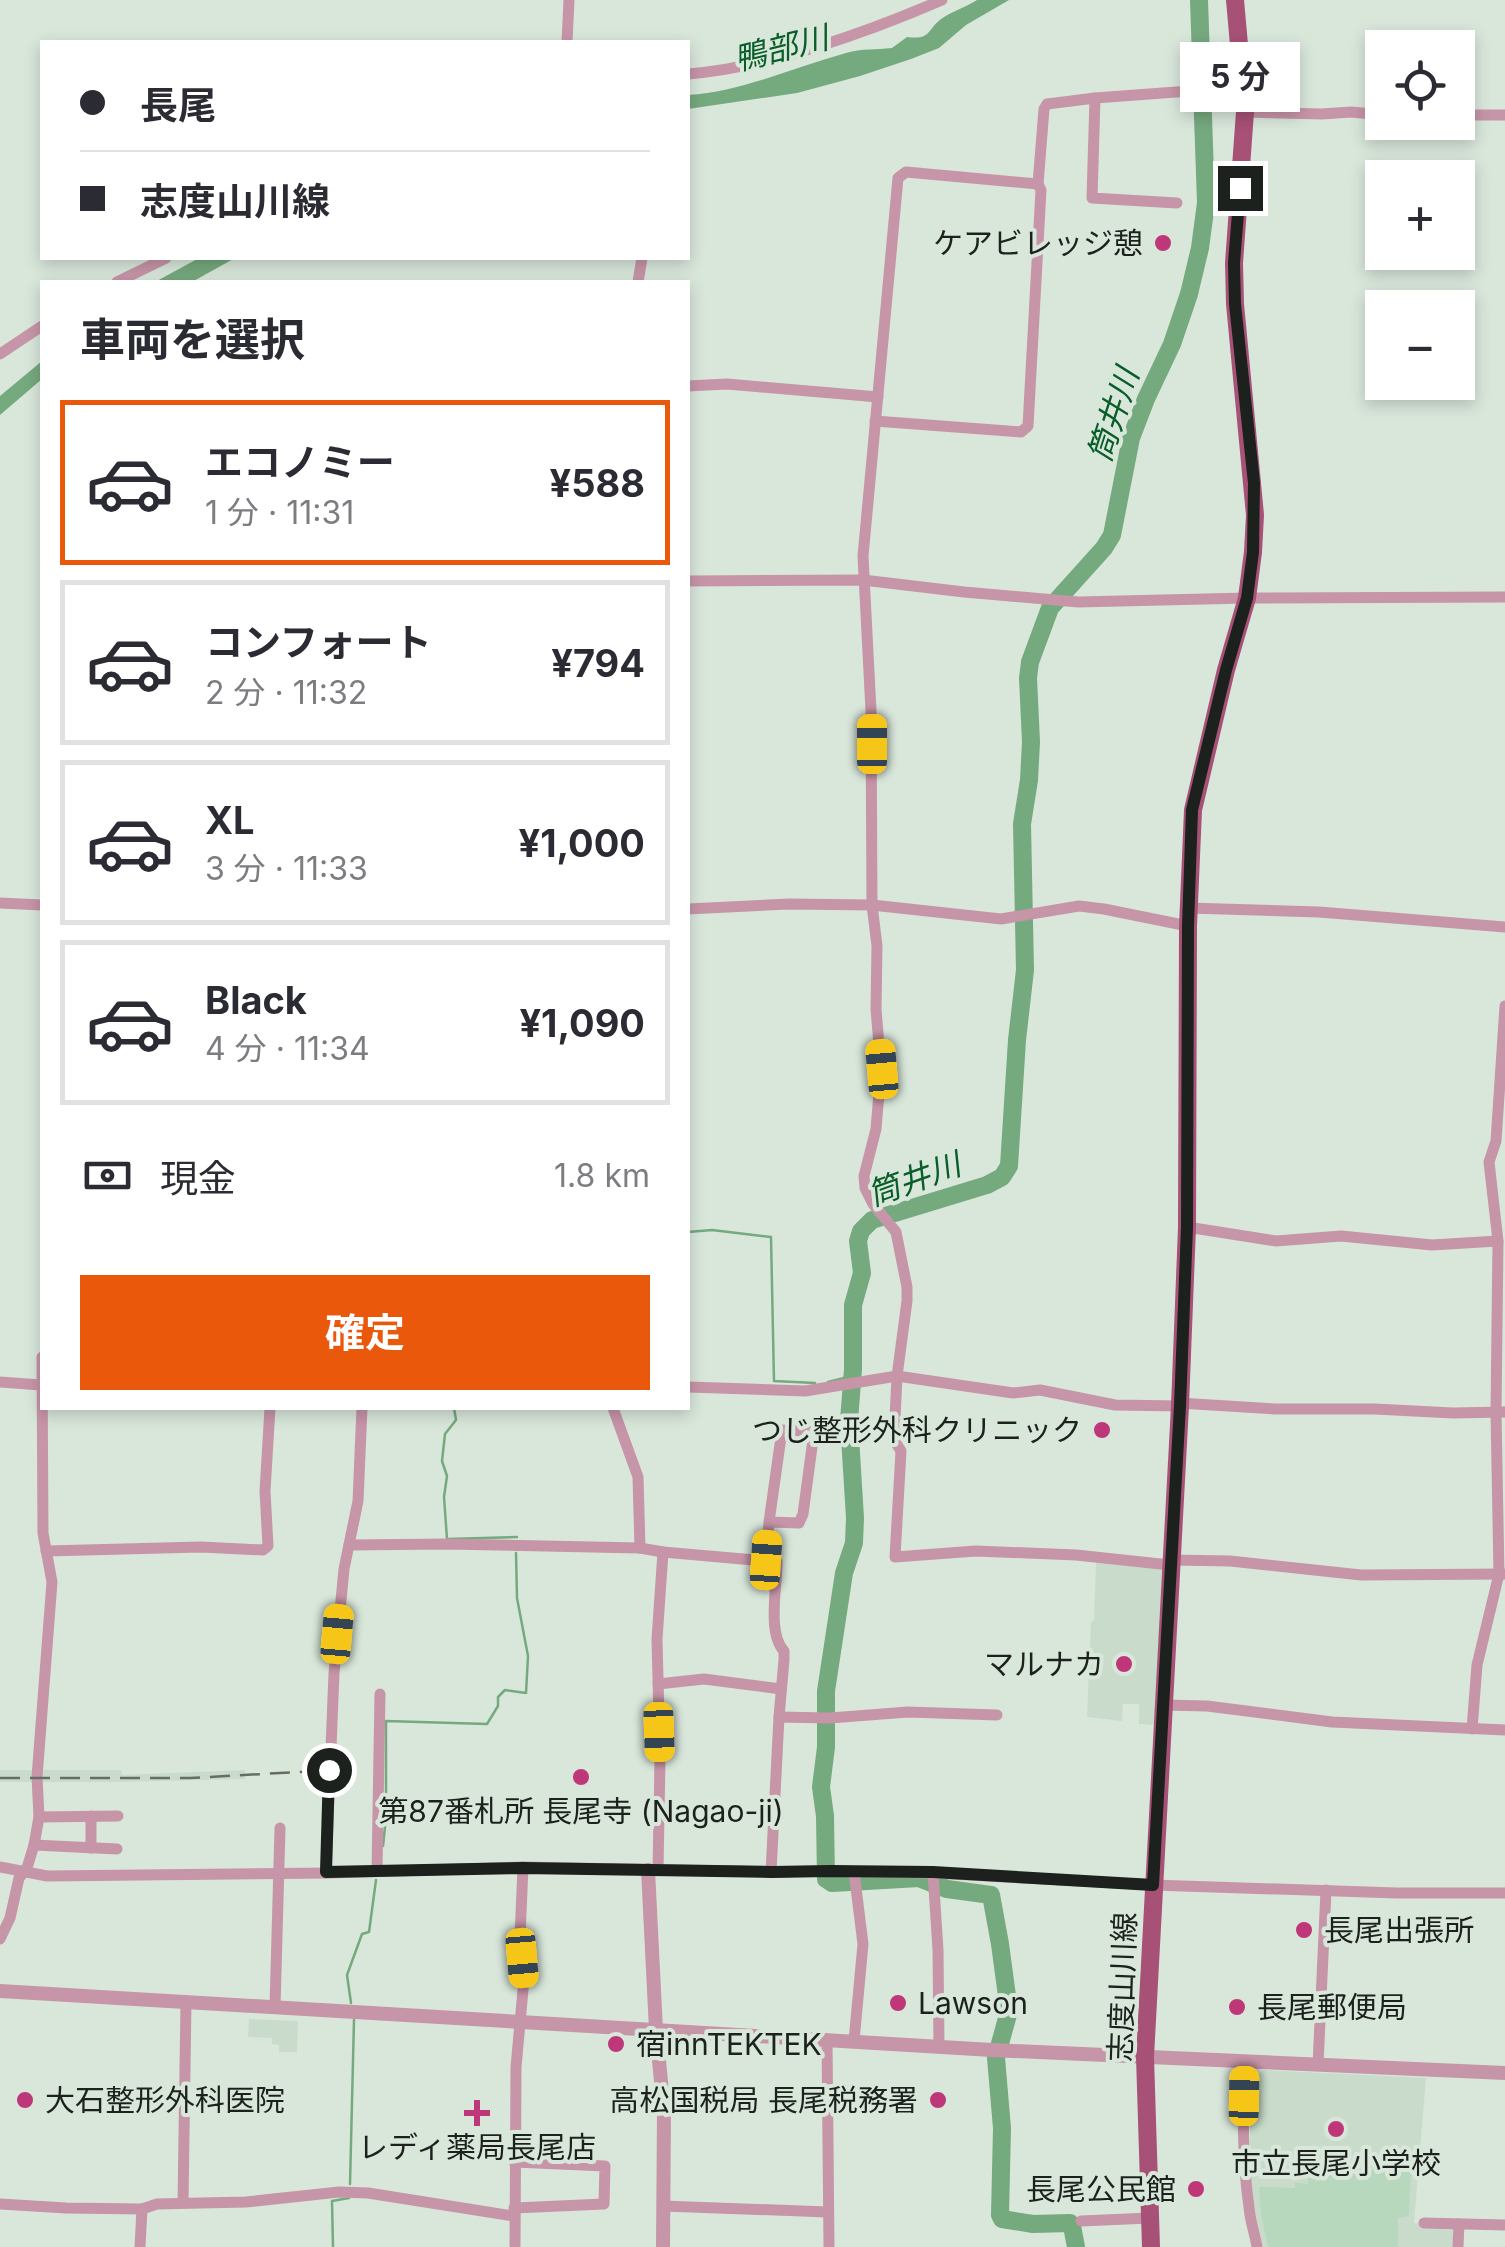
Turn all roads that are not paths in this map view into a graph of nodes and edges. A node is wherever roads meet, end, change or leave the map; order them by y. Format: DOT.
graph roads {
  1 [pos="568,0"];
  2 [pos="942,0"];
  3 [pos="1235,0"];
  4 [pos="567,40"];
  5 [pos="690,74"];
  6 [pos="1244,87"];
  7 [pos="1094,98"];
  8 [pos="1245,112"];
  9 [pos="1365,113"];
  10 [pos="1475,115"];
  11 [pos="1505,115"];
  12 [pos="1038,184"];
  13 [pos="1177,204"];
  14 [pos="162,260"];
  15 [pos="122,280"];
  16 [pos="40,327"];
  17 [pos="0,354"];
  18 [pos="690,386"];
  19 [pos="878,397"];
  20 [pos="875,421"];
  21 [pos="863,580"];
  22 [pos="690,582"];
  23 [pos="1505,597"];
  24 [pos="1247,598"];
  25 [pos="0,904"];
  26 [pos="40,905"];
  27 [pos="872,906"];
  28 [pos="690,910"];
  29 [pos="1189,917"];
  30 [pos="1505,926"];
  31 [pos="1505,1006"];
  32 [pos="1187,1227"];
  33 [pos="1500,1236"];
  34 [pos="897,1376"];
  35 [pos="0,1382"];
  36 [pos="40,1385"];
  37 [pos="690,1387"];
  38 [pos="1180,1404"];
  39 [pos="41,1410"];
  40 [pos="270,1410"];
  41 [pos="362,1410"];
  42 [pos="613,1410"];
  43 [pos="1500,1412"];
  44 [pos="769,1522"];
  45 [pos="350,1544"];
  46 [pos="640,1548"];
  47 [pos="46,1551"];
  48 [pos="664,1552"];
  49 [pos="766,1560"];
  50 [pos="1170,1562"];
  51 [pos="1502,1574"];
  52 [pos="658,1684"];
  53 [pos="781,1689"];
  54 [pos="380,1694"];
  55 [pos="1162,1705"];
  56 [pos="998,1715"];
  57 [pos="778,1717"];
  58 [pos="1472,1729"];
  59 [pos="1505,1730"];
  60 [pos="39,1816"];
  61 [pos="92,1816"];
  62 [pos="118,1816"];
  63 [pos="280,1828"];
  64 [pos="34,1845"];
  65 [pos="91,1848"];
  66 [pos="117,1849"];
  67 [pos="0,1868"];
  68 [pos="523,1868"];
  69 [pos="653,1870"];
  70 [pos="279,1872"];
  71 [pos="326,1872"];
  72 [pos="377,1872"];
  73 [pos="772,1872"];
  74 [pos="24,1873"];
  75 [pos="933,1873"];
  76 [pos="855,1880"];
  77 [pos="1153,1885"];
  78 [pos="1326,1890"];
  79 [pos="1505,1893"];
  80 [pos="0,1939"];
  81 [pos="0,1991"];
  82 [pos="186,2002"];
  83 [pos="274,2007"];
  84 [pos="521,2022"];
  85 [pos="656,2030"];
  86 [pos="826,2039"];
  87 [pos="854,2041"];
  88 [pos="939,2046"];
  89 [pos="1144,2057"];
  90 [pos="1244,2061"];
  91 [pos="1318,2066"];
  92 [pos="1505,2074"];
  93 [pos="514,2162"];
  94 [pos="182,2202"];
  95 [pos="0,2204"];
  96 [pos="664,2206"];
  97 [pos="142,2209"];
  98 [pos="514,2212"];
  99 [pos="828,2212"];
  100 [pos="1150,2218"];
  101 [pos="1081,2220"];
  102 [pos="1424,2222"];
  103 [pos="1460,2224"];
  104 [pos="1505,2225"];
  105 [pos="140,2247"];
  106 [pos="515,2247"];
  107 [pos="662,2247"];
  108 [pos="829,2247"];
  109 [pos="1150,2247"];
  110 [pos="1257,2247"];
  111 [pos="1458,2247"];
  1 -- 4 [label="street"];
  2 -- 5 [label="street"];
  3 -- 6 [label="main road, 志度山川線"];
  6 -- 7 [label="street"];
  6 -- 8 [label="main road, 志度山川線"];
  7 -- 12 [label="street"];
  7 -- 13 [label="street"];
  8 -- 9 [label="street"];
  8 -- 24 [label="main road, 志度山川線"];
  10 -- 11 [label="street"];
  12 -- 19 [label="street"];
  12 -- 20 [label="street"];
  14 -- 15 [label="street"];
  16 -- 17 [label="street"];
  18 -- 19 [label="street"];
  19 -- 20 [label="street"];
  20 -- 21 [label="street"];
  21 -- 22 [label="street"];
  21 -- 24 [label="street"];
  21 -- 27 [label="street"];
  23 -- 24 [label="street"];
  24 -- 29 [label="main road, 志度山川線"];
  25 -- 26 [label="street"];
  27 -- 28 [label="street"];
  27 -- 29 [label="street"];
  27 -- 34 [label="street"];
  29 -- 30 [label="street"];
  29 -- 32 [label="main road, 志度山川線"];
  31 -- 33 [label="street"];
  32 -- 33 [label="street"];
  32 -- 38 [label="main road, 志度山川線"];
  33 -- 43 [label="street"];
  34 -- 37 [label="street"];
  34 -- 38 [label="street"];
  34 -- 50 [label="street"];
  35 -- 36 [label="street"];
  38 -- 43 [label="street"];
  38 -- 50 [label="main road, 志度山川線"];
  39 -- 47 [label="street"];
  40 -- 47 [label="street"];
  41 -- 45 [label="street"];
  42 -- 46 [label="street"];
  43 -- 51 [label="street"];
  44 -- 44 [label="street"];
  44 -- 49 [label="street"];
  45 -- 46 [label="street"];
  45 -- 71 [label="street"];
  46 -- 48 [label="street"];
  47 -- 60 [label="street"];
  48 -- 49 [label="street"];
  48 -- 52 [label="street"];
  49 -- 53 [label="street"];
  50 -- 51 [label="street"];
  50 -- 55 [label="main road, 志度山川線"];
  51 -- 58 [label="street"];
  52 -- 53 [label="street"];
  52 -- 69 [label="street"];
  53 -- 57 [label="street"];
  54 -- 72 [label="street"];
  55 -- 58 [label="street"];
  55 -- 77 [label="main road, 志度山川線"];
  56 -- 57 [label="street"];
  57 -- 73 [label="street"];
  58 -- 59 [label="street"];
  60 -- 61 [label="street"];
  60 -- 64 [label="street"];
  61 -- 62 [label="street"];
  61 -- 65 [label="street"];
  63 -- 70 [label="street"];
  64 -- 65 [label="street"];
  64 -- 74 [label="street"];
  65 -- 66 [label="street"];
  67 -- 74 [label="street"];
  68 -- 69 [label="street"];
  68 -- 72 [label="street"];
  68 -- 84 [label="street"];
  69 -- 73 [label="street"];
  69 -- 85 [label="street"];
  70 -- 71 [label="street"];
  70 -- 74 [label="street"];
  70 -- 83 [label="street"];
  71 -- 72 [label="street"];
  73 -- 76 [label="street"];
  74 -- 80 [label="street"];
  75 -- 76 [label="street"];
  75 -- 77 [label="street"];
  75 -- 88 [label="street"];
  76 -- 87 [label="street"];
  77 -- 78 [label="street"];
  77 -- 89 [label="main road, 志度山川線"];
  78 -- 79 [label="street"];
  78 -- 91 [label="street"];
  81 -- 82 [label="street"];
  82 -- 83 [label="street"];
  82 -- 94 [label="street"];
  83 -- 84 [label="street"];
  84 -- 85 [label="street"];
  84 -- 93 [label="street"];
  85 -- 86 [label="street"];
  85 -- 96 [label="street"];
  86 -- 87 [label="street"];
  86 -- 99 [label="street"];
  87 -- 88 [label="street"];
  88 -- 89 [label="street"];
  89 -- 90 [label="street"];
  89 -- 100 [label="main road, 志度山川線"];
  90 -- 91 [label="street"];
  90 -- 110 [label="street"];
  91 -- 92 [label="street"];
  93 -- 98 [label="street"];
  93 -- 98 [label="street"];
  94 -- 97 [label="street"];
  94 -- 98 [label="street"];
  95 -- 97 [label="street"];
  96 -- 99 [label="street"];
  96 -- 107 [label="street"];
  97 -- 105 [label="street"];
  98 -- 106 [label="street"];
  99 -- 108 [label="street"];
  100 -- 101 [label="street"];
  100 -- 109 [label="main road, 志度山川線"];
  102 -- 103 [label="street"];
  103 -- 104 [label="street"];
  103 -- 111 [label="street"];
}
